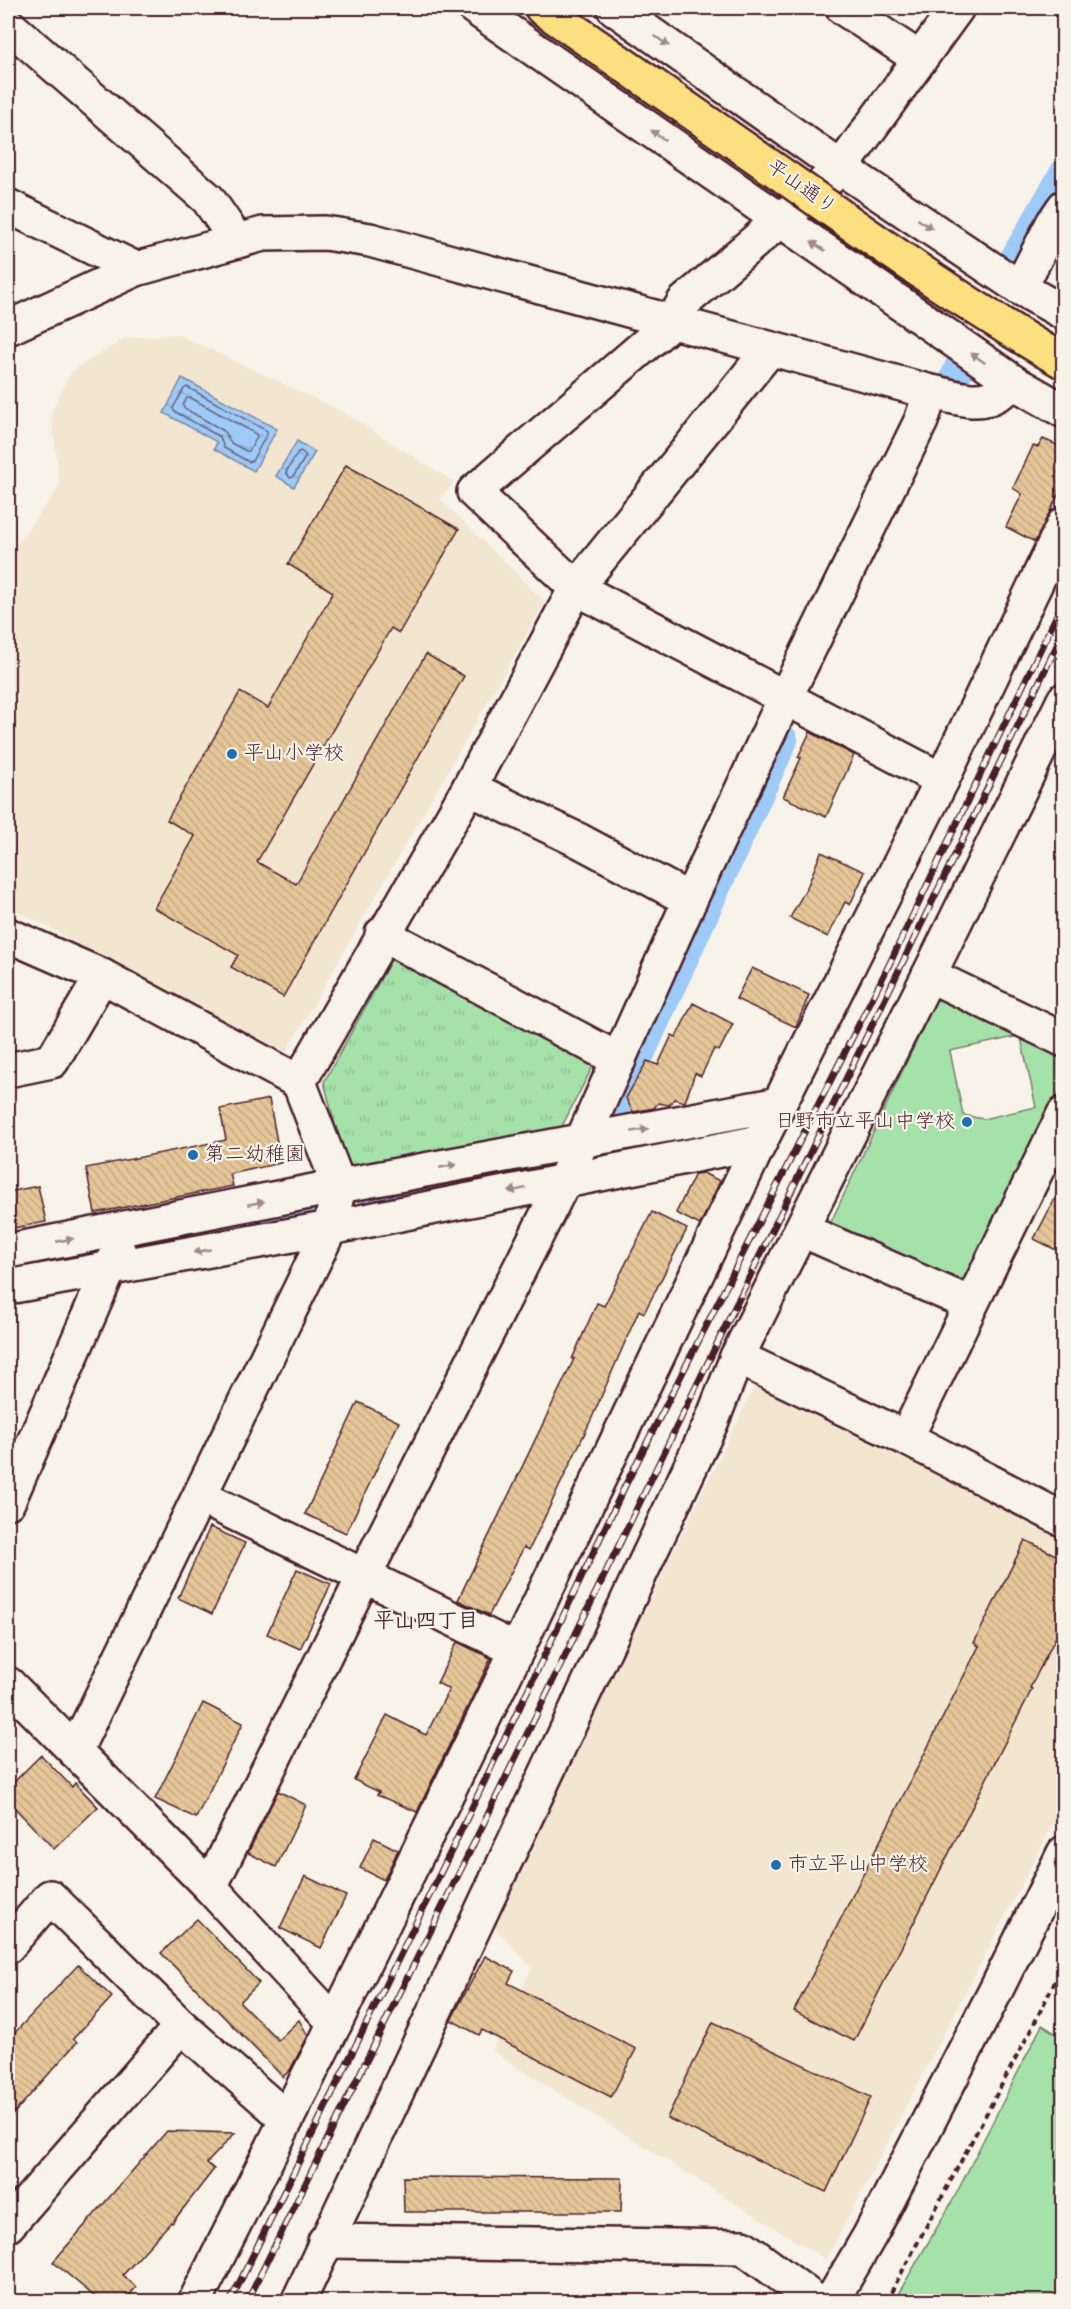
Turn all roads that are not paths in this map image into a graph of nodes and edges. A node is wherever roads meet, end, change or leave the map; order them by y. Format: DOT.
graph roads {
  1 [pos="475,8"];
  2 [pos="543,8"];
  3 [pos="614,8"];
  4 [pos="843,8"];
  5 [pos="957,8"];
  6 [pos="8,25"];
  7 [pos="920,59"];
  8 [pos="841,168"];
  9 [pos="887,199"];
  10 [pos="8,206"];
  11 [pos="1064,207"];
  12 [pos="781,221"];
  13 [pos="894,232"];
  14 [pos="237,241"];
  15 [pos="848,267"];
  16 [pos="136,269"];
  17 [pos="1020,288"];
  18 [pos="1064,313"];
  19 [pos="673,321"];
  20 [pos="8,328"];
  21 [pos="770,349"];
  22 [pos="1064,362"];
  23 [pos="1064,367"];
  24 [pos="1015,383"];
  25 [pos="931,392"];
  26 [pos="1064,411"];
  27 [pos="1064,524"];
  28 [pos="576,588"];
  29 [pos="786,696"];
  30 [pos="1064,700"];
  31 [pos="942,780"];
  32 [pos="469,788"];
  33 [pos="690,900"];
  34 [pos="382,934"];
  35 [pos="8,935"];
  36 [pos="929,975"];
  37 [pos="102,976"];
  38 [pos="1064,1040"];
  39 [pos="619,1060"];
  40 [pos="8,1070"];
  41 [pos="298,1082"];
  42 [pos="779,1104"];
  43 [pos="1064,1114"];
  44 [pos="584,1140"];
  45 [pos="760,1142"];
  46 [pos="564,1181"];
  47 [pos="339,1186"];
  48 [pos="134,1227"];
  49 [pos="330,1228"];
  50 [pos="802,1230"];
  51 [pos="8,1251"];
  52 [pos="110,1267"];
  53 [pos="8,1287"];
  54 [pos="971,1304"];
  55 [pos="737,1357"];
  56 [pos="906,1438"];
  57 [pos="201,1497"];
  58 [pos="8,1502"];
  59 [pos="1062,1516"];
  60 [pos="364,1576"];
  61 [pos="517,1650"];
  62 [pos="8,1684"];
  63 [pos="75,1750"];
  64 [pos="1064,1853"];
  65 [pos="210,1887"];
  66 [pos="8,1946"];
  67 [pos="335,2023"];
  68 [pos="181,2026"];
  69 [pos="287,2119"];
  70 [pos="8,2225"];
  71 [pos="325,2241"];
  72 [pos="195,2301"];
  73 [pos="298,2301"];
  74 [pos="817,2301"];
  75 [pos="831,2301"];
  12 -- 1 [label="street, one-way"];
  2 -- 22 [label="main road, 平山通り, bridge"];
  3 -- 8 [label="street, one-way"];
  4 -- 7 [label="street"];
  5 -- 7 [label="street"];
  6 -- 14 [label="street"];
  7 -- 8 [label="street"];
  8 -- 9 [label="street"];
  8 -- 12 [label="street"];
  9 -- 13 [label="street"];
  9 -- 17 [label="street, one-way"];
  10 -- 16 [label="street"];
  11 -- 17 [label="street"];
  15 -- 12 [label="street, one-way"];
  12 -- 19 [label="street"];
  13 -- 15 [label="street"];
  13 -- 23 [label="street"];
  14 -- 16 [label="street"];
  14 -- 19 [label="street"];
  24 -- 15 [label="street, one-way"];
  16 -- 20 [label="street"];
  17 -- 18 [label="street"];
  19 -- 21 [label="street"];
  19 -- 28 [label="street"];
  21 -- 25 [label="street"];
  21 -- 28 [label="street"];
  24 -- 25 [label="street"];
  24 -- 26 [label="street"];
  25 -- 29 [label="street"];
  27 -- 31 [label="street"];
  28 -- 29 [label="street"];
  28 -- 32 [label="street"];
  29 -- 31 [label="street"];
  29 -- 33 [label="street"];
  30 -- 36 [label="street"];
  31 -- 42 [label="street"];
  32 -- 33 [label="street"];
  32 -- 34 [label="street"];
  33 -- 39 [label="street"];
  34 -- 39 [label="street"];
  34 -- 41 [label="street"];
  35 -- 37 [label="street"];
  36 -- 38 [label="street"];
  36 -- 50 [label="street"];
  37 -- 40 [label="street"];
  37 -- 41 [label="street"];
  39 -- 44 [label="street"];
  41 -- 47 [label="street"];
  44 -- 42 [label="street, one-way"];
  42 -- 45 [label="street"];
  43 -- 54 [label="street"];
  44 -- 46 [label="street"];
  47 -- 44 [label="street, one-way"];
  45 -- 46 [label="street"];
  45 -- 61 [label="street"];
  46 -- 49 [label="street, one-way"];
  46 -- 60 [label="street"];
  48 -- 47 [label="street, one-way"];
  47 -- 49 [label="street"];
  51 -- 48 [label="street, one-way"];
  48 -- 52 [label="street"];
  49 -- 52 [label="street, one-way"];
  49 -- 57 [label="street"];
  50 -- 54 [label="street"];
  50 -- 55 [label="street"];
  52 -- 53 [label="street"];
  52 -- 58 [label="street"];
  54 -- 56 [label="street"];
  55 -- 56 [label="street"];
  55 -- 71 [label="street"];
  56 -- 59 [label="street"];
  57 -- 60 [label="street"];
  57 -- 63 [label="street"];
  60 -- 61 [label="street"];
  60 -- 65 [label="street"];
  61 -- 67 [label="street"];
  62 -- 63 [label="street"];
  63 -- 65 [label="street"];
  64 -- 75 [label="street"];
  65 -- 67 [label="street"];
  66 -- 68 [label="street"];
  67 -- 69 [label="street"];
  68 -- 69 [label="street"];
  68 -- 70 [label="street"];
  69 -- 72 [label="street"];
  71 -- 73 [label="street"];
  71 -- 74 [label="street"];
}
